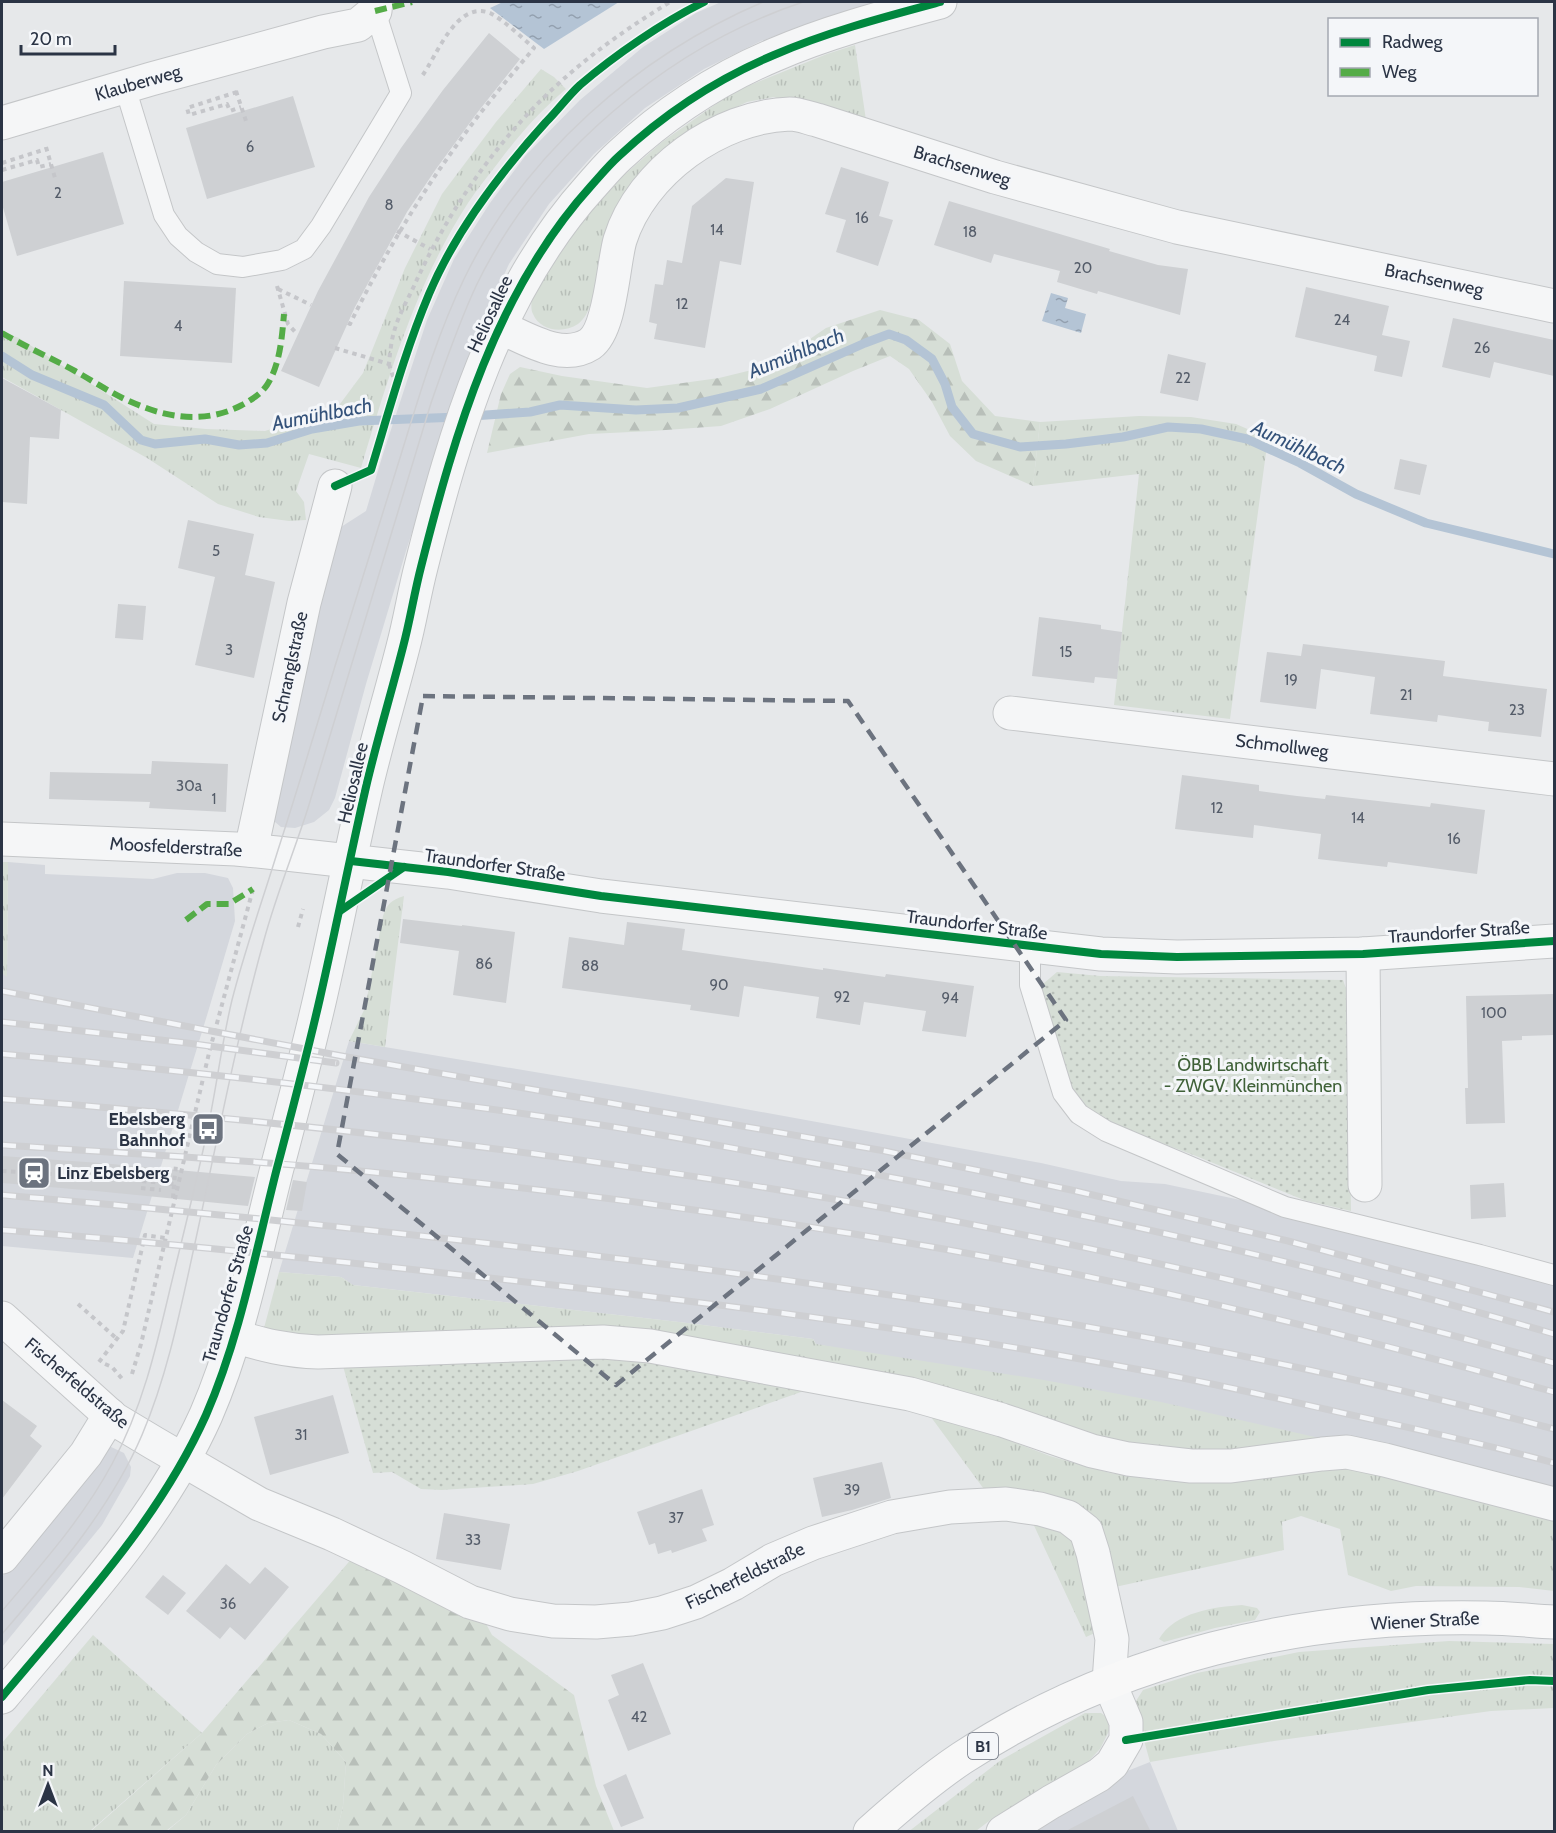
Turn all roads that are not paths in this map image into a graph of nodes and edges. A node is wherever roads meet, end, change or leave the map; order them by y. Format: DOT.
graph roads {
  1 [pos="940,2"];
  2 [pos="375,6"];
  3 [pos="125,87"];
  4 [pos="2,123"];
  5 [pos="1554,306"];
  6 [pos="500,327"];
  7 [pos="335,486"];
  8 [pos="1010,713"];
  9 [pos="1554,780"];
  10 [pos="2,839"];
  11 [pos="251,850"];
  12 [pos="351,861"];
  13 [pos="1554,941"];
  14 [pos="1030,946"];
  15 [pos="1363,954"];
  16 [pos="1365,1185"];
  17 [pos="1554,1275"];
  18 [pos="2,1318"];
  19 [pos="234,1336"];
  20 [pos="110,1415"];
  21 [pos="183,1459"];
  22 [pos="1554,1504"];
  23 [pos="2,1557"];
  24 [pos="1554,1622"];
  25 [pos="1109,1682"];
  26 [pos="2,1697"];
  27 [pos="870,1832"];
  28 [pos="1003,1832"];
  1 -- 6 [label="street, Heliosallee"];
  2 -- 3 [label="street, Klauberweg"];
  2 -- 3 [label="lane"];
  3 -- 4 [label="street, Klauberweg"];
  5 -- 6 [label="street, Brachsenweg"];
  6 -- 12 [label="street, Heliosallee"];
  7 -- 11 [label="street, Schranglstraße"];
  8 -- 9 [label="street, Schmollweg"];
  10 -- 11 [label="street, Moosfelderstraße"];
  11 -- 12 [label="street, Moosfelderstraße"];
  12 -- 14 [label="street, Traundorfer Straße"];
  12 -- 19 [label="street, Traundorfer Straße"];
  13 -- 15 [label="street, Traundorfer Straße"];
  14 -- 15 [label="street, Traundorfer Straße"];
  14 -- 17 [label="lane"];
  15 -- 16 [label="street, Traundorfer Straße"];
  18 -- 20 [label="street, Fischerfeldstraße"];
  19 -- 21 [label="street, Traundorfer Straße"];
  19 -- 22 [label="street"];
  20 -- 21 [label="street, Fischerfeldstraße"];
  20 -- 23 [label="street"];
  21 -- 25 [label="street, Fischerfeldstraße"];
  21 -- 26 [label="street, Traundorfer Straße"];
  24 -- 25 [label="main road, Wiener Straße / B1"];
  25 -- 27 [label="main road, B1"];
  25 -- 28 [label="street"];
}
